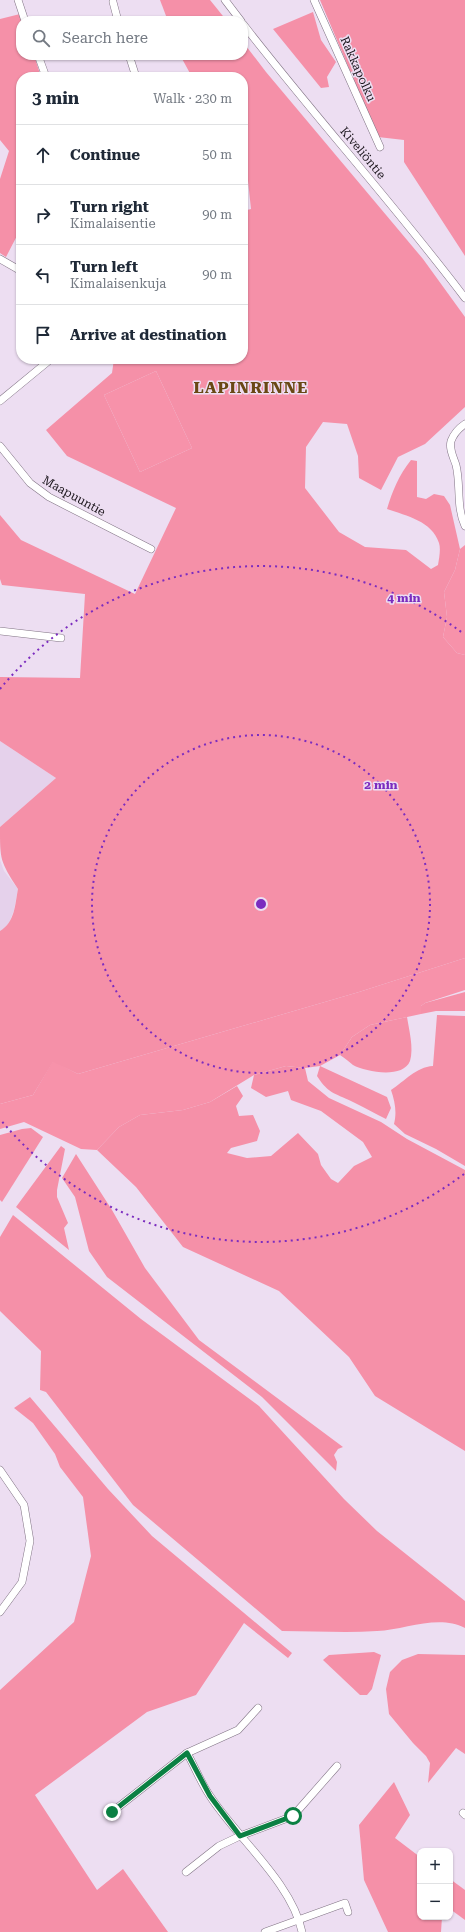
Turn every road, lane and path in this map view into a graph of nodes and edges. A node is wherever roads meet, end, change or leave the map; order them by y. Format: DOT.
graph roads {
  1 [pos="18,0"];
  2 [pos="225,0"];
  3 [pos="314,0"];
  4 [pos="112,2"];
  5 [pos="23,16"];
  6 [pos="116,16"];
  7 [pos="237,16"];
  8 [pos="248,30"];
  9 [pos="40,60"];
  10 [pos="131,60"];
  11 [pos="44,72"];
  12 [pos="134,72"];
  13 [pos="380,147"];
  14 [pos="0,259"];
  15 [pos="16,267"];
  16 [pos="465,298"];
  17 [pos="45,364"];
  18 [pos="0,401"];
  19 [pos="465,424"];
  20 [pos="0,446"];
  21 [pos="465,526"];
  22 [pos="151,549"];
  23 [pos="0,631"];
  24 [pos="61,638"];
  25 [pos="0,1470"];
  26 [pos="1,1608"];
  27 [pos="258,1708"];
  28 [pos="187,1753"];
  29 [pos="338,1766"];
  30 [pos="112,1812"];
  31 [pos="240,1836"];
  32 [pos="186,1872"];
  33 [pos="348,1912"];
  34 [pos="299,1919"];
  35 [pos="265,1932"];
  36 [pos="302,1932"];
  1 -- 5 [label="street"];
  2 -- 7 [label="street"];
  3 -- 13 [label="street, Rakkapolku"];
  4 -- 6 [label="street"];
  8 -- 16 [label="street, Kiveliöntie"];
  9 -- 11 [label="street"];
  10 -- 12 [label="street"];
  14 -- 15 [label="street"];
  17 -- 18 [label="street"];
  19 -- 21 [label="street"];
  20 -- 22 [label="street, Maapuuntie"];
  23 -- 24 [label="street"];
  25 -- 26 [label="street"];
  27 -- 28 [label="street"];
  28 -- 30 [label="street"];
  28 -- 31 [label="street"];
  29 -- 31 [label="street"];
  31 -- 32 [label="street"];
  31 -- 34 [label="street"];
  33 -- 34 [label="street"];
  34 -- 35 [label="street"];
  34 -- 36 [label="street"];
}
